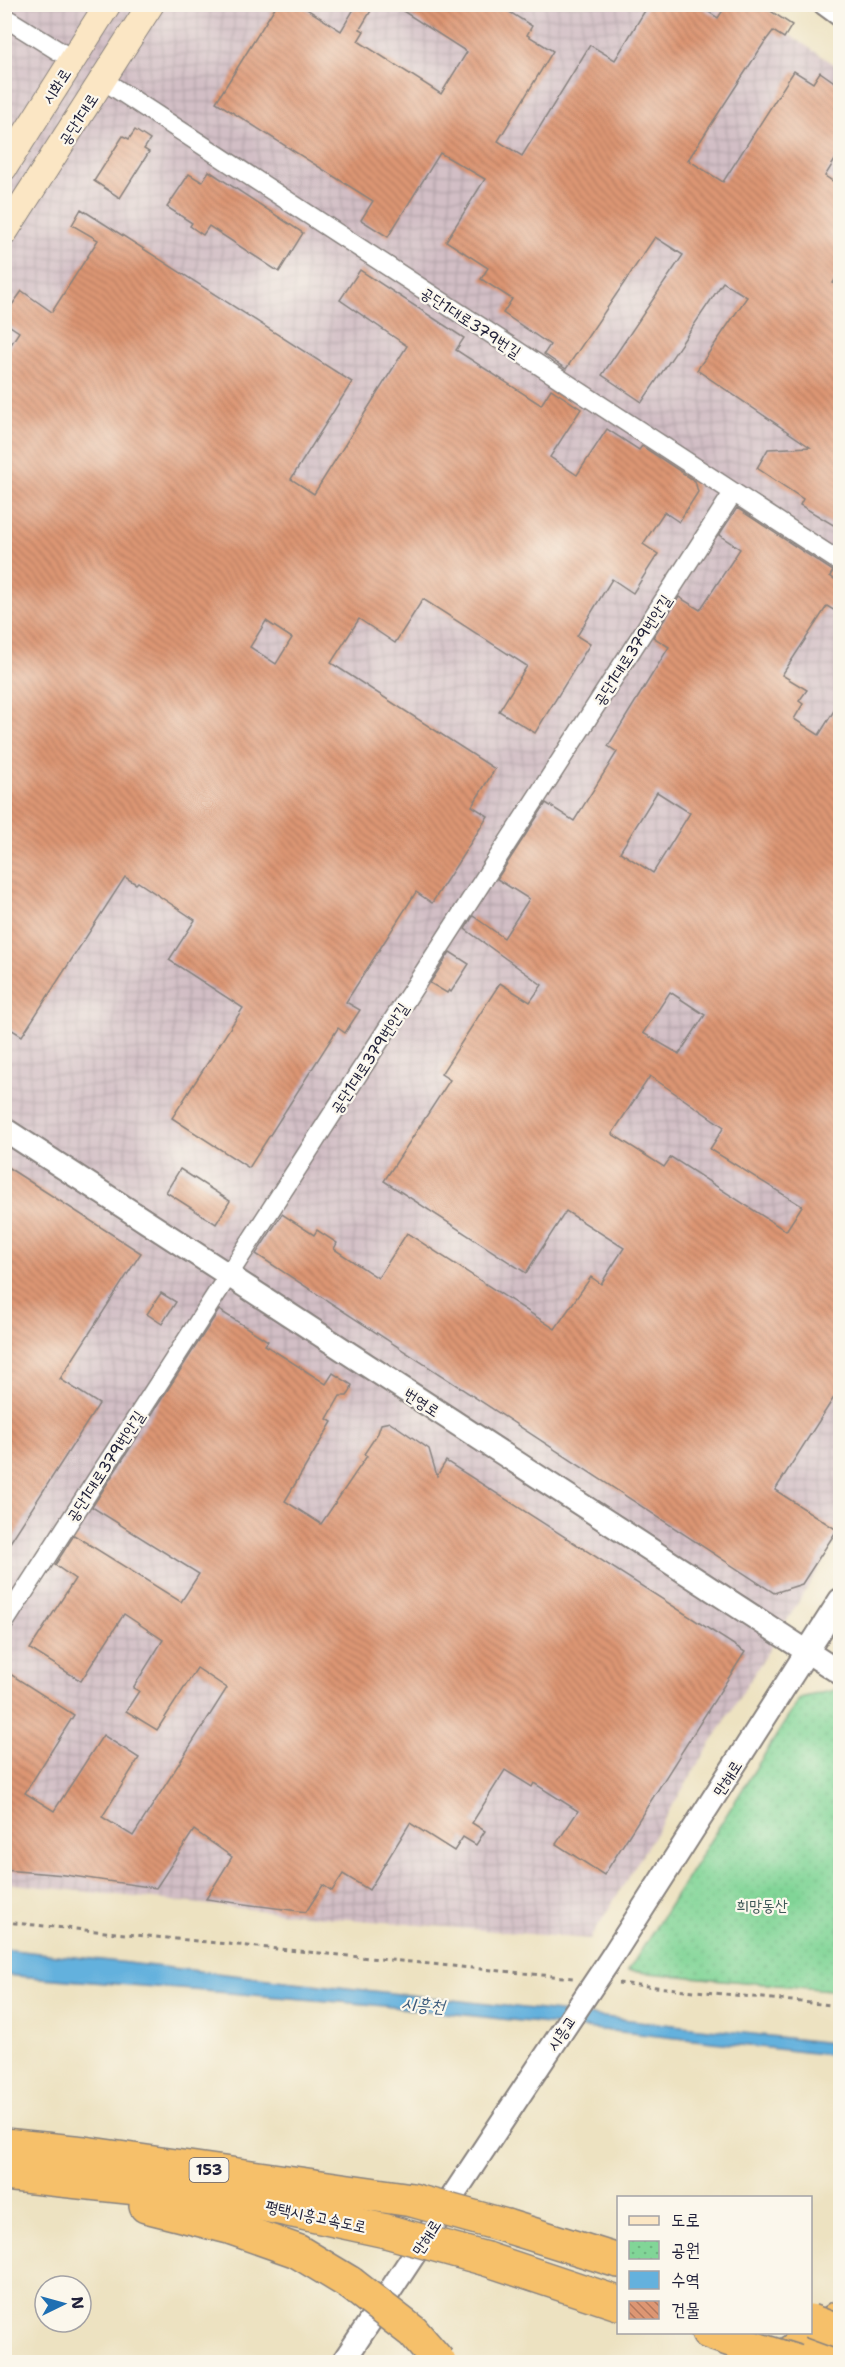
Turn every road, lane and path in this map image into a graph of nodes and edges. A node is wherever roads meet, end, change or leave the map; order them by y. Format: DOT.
graph roads {
  1 [pos="108,4"];
  2 [pos="151,4"];
  3 [pos="825,4"];
  4 [pos="840,15"];
  5 [pos="4,17"];
  6 [pos="73,60"];
  7 [pos="103,80"];
  8 [pos="4,168"];
  9 [pos="4,233"];
  10 [pos="733,493"];
  11 [pos="840,562"];
  12 [pos="4,1129"];
  13 [pos="228,1276"];
  14 [pos="840,1600"];
  15 [pos="4,1623"];
  16 [pos="807,1652"];
  17 [pos="840,1673"];
  18 [pos="4,1922"];
  19 [pos="613,1955"];
  20 [pos="583,1980"];
  21 [pos="617,1983"];
  22 [pos="840,2006"];
  23 [pos="509,2111"];
  24 [pos="4,2145"];
  25 [pos="17,2175"];
  26 [pos="617,2260"];
  27 [pos="617,2303"];
  28 [pos="840,2317"];
  29 [pos="812,2322"];
  30 [pos="812,2332"];
  31 [pos="840,2332"];
  32 [pos="713,2334"];
  33 [pos="809,2334"];
  34 [pos="840,2347"];
  35 [pos="768,2356"];
  36 [pos="343,2362"];
  37 [pos="439,2362"];
  38 [pos="797,2362"];
  39 [pos="818,2362"];
  1 -- 6 [label="main road, 시화로"];
  2 -- 7 [label="main road, 공단1대로"];
  3 -- 4 [label="street"];
  5 -- 6 [label="street"];
  6 -- 8 [label="main road, 시화로"];
  7 -- 9 [label="main road, 공단1대로"];
  7 -- 10 [label="street, 공단1대로379번길"];
  10 -- 11 [label="street, 공단1대로379번길"];
  10 -- 13 [label="street, 공단1대로379번안길"];
  12 -- 13 [label="street, 번영로"];
  13 -- 15 [label="street, 공단1대로379번안길"];
  13 -- 16 [label="street, 번영로"];
  14 -- 16 [label="street, 만해로"];
  16 -- 17 [label="street, 번영로"];
  16 -- 19 [label="street, 만해로"];
  18 -- 20 [label="path"];
  19 -- 23 [label="street, 시흥교, bridge"];
  21 -- 22 [label="path"];
  23 -- 36 [label="street, 만해로"];
  24 -- 26 [label="highway, 평택시흥고속도로 / 153, bridge"];
  25 -- 27 [label="highway, 평택시흥고속도로 / 153, bridge"];
  25 -- 37 [label="highway, bridge"];
  28 -- 30 [label="highway"];
  29 -- 31 [label="highway, bridge"];
  32 -- 35 [label="highway"];
  33 -- 35 [label="highway"];
  34 -- 39 [label="highway"];
  35 -- 38 [label="highway, bridge"];
}
